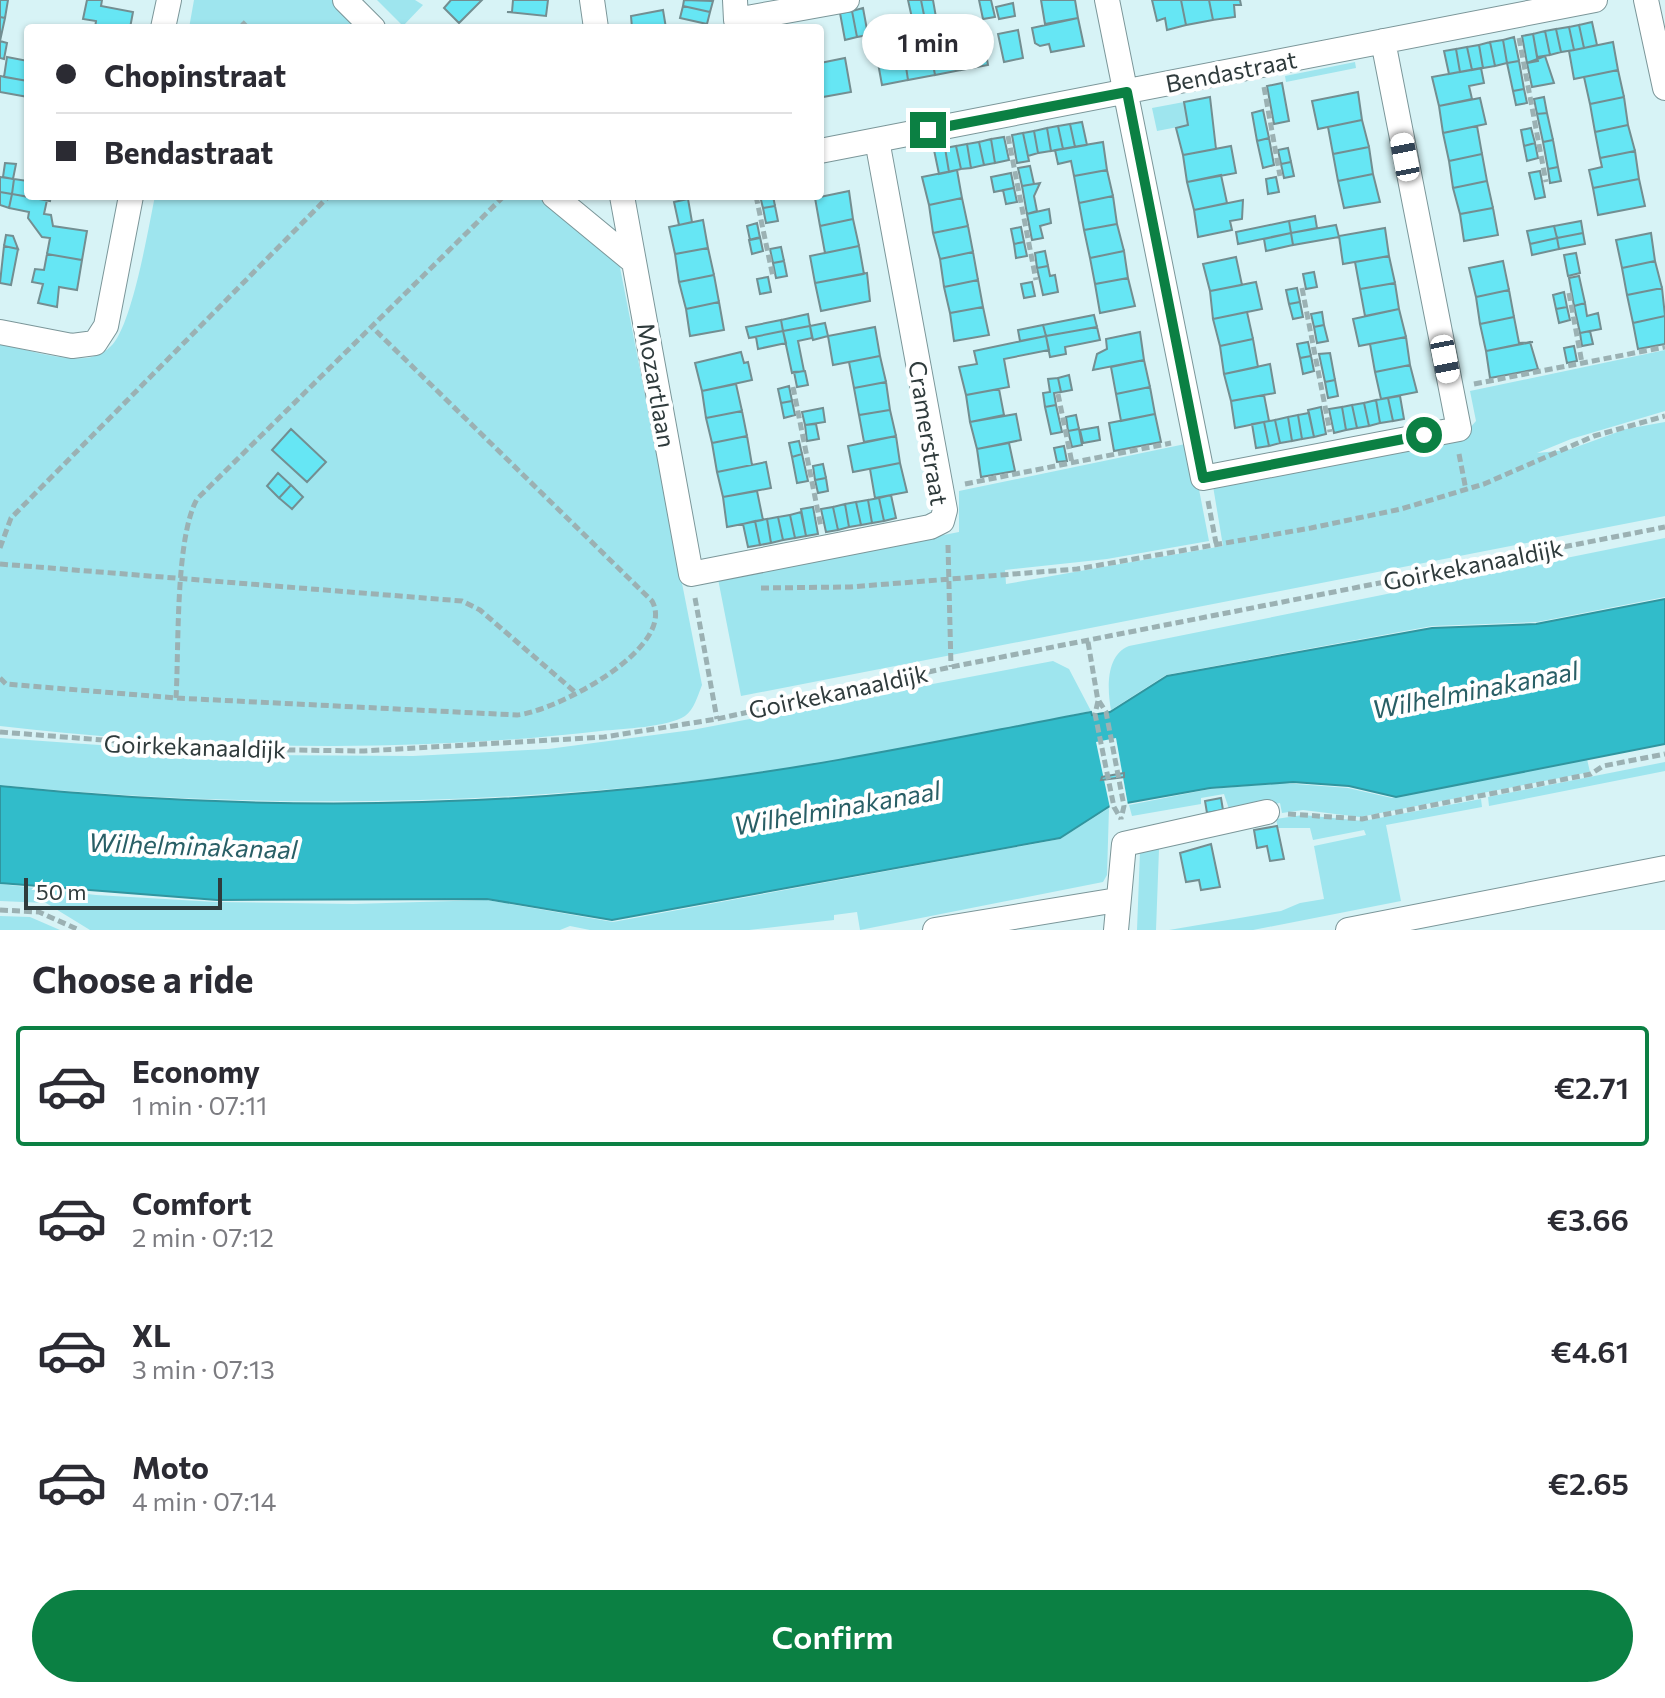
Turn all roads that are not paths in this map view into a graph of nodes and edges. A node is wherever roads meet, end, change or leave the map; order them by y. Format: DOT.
graph roads {
  1 [pos="169,0"];
  2 [pos="345,0"];
  3 [pos="592,0"];
  4 [pos="735,0"];
  5 [pos="847,0"];
  6 [pos="1107,0"];
  7 [pos="1595,0"];
  8 [pos="1646,0"];
  9 [pos="164,24"];
  10 [pos="369,24"];
  11 [pos="595,24"];
  12 [pos="1383,41"];
  13 [pos="1665,88"];
  14 [pos="1127,92"];
  15 [pos="877,140"];
  16 [pos="824,150"];
  17 [pos="130,200"];
  18 [pos="559,200"];
  19 [pos="623,200"];
  20 [pos="634,262"];
  21 [pos="0,332"];
  22 [pos="693,584"];
  23 [pos="1267,812"];
  24 [pos="1665,868"];
  25 [pos="1117,900"];
  26 [pos="935,930"];
  27 [pos="1116,930"];
  28 [pos="1348,930"];
  1 -- 9 [label="street"];
  2 -- 10 [label="street"];
  3 -- 11 [label="street"];
  4 -- 5 [label="street"];
  6 -- 14 [label="street"];
  7 -- 12 [label="street, Bendastraat"];
  8 -- 13 [label="street"];
  12 -- 14 [label="street, Bendastraat"];
  12 -- 14 [label="street"];
  14 -- 15 [label="street, Bendastraat"];
  15 -- 16 [label="street, Bendastraat"];
  15 -- 22 [label="street, Cramerstraat"];
  17 -- 21 [label="street"];
  18 -- 20 [label="street"];
  19 -- 20 [label="street, Mozartlaan"];
  20 -- 22 [label="street, Mozartlaan"];
  23 -- 25 [label="street"];
  24 -- 28 [label="street"];
  25 -- 26 [label="street"];
  25 -- 27 [label="street"];
}
